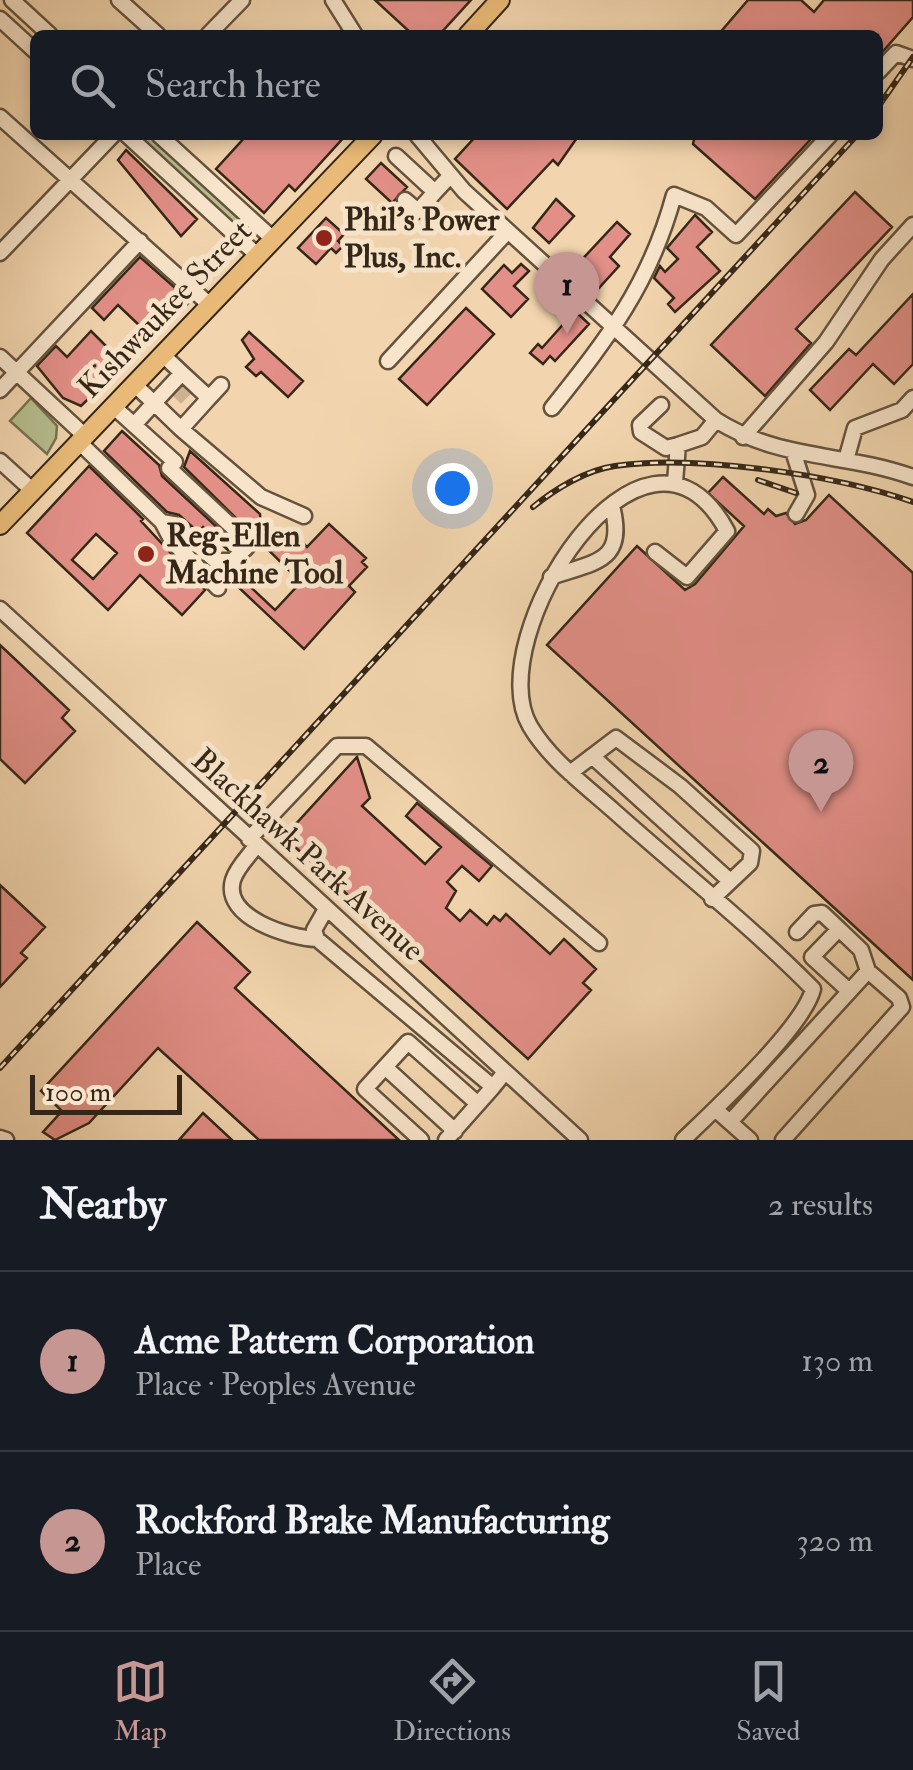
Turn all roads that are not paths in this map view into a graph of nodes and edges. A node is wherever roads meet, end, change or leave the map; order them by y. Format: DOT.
graph roads {
  1 [pos="12,0"];
  2 [pos="120,0"];
  3 [pos="242,0"];
  4 [pos="332,0"];
  5 [pos="500,0"];
  6 [pos="0,19"];
  7 [pos="45,30"];
  8 [pos="153,30"];
  9 [pos="213,30"];
  10 [pos="352,30"];
  11 [pos="473,30"];
  12 [pos="30,46"];
  13 [pos="913,59"];
  14 [pos="883,67"];
  15 [pos="1,119"];
  16 [pos="109,140"];
  17 [pos="131,140"];
  18 [pos="164,140"];
  19 [pos="368,140"];
  20 [pos="420,140"];
  21 [pos="825,140"];
  22 [pos="430,154"];
  23 [pos="396,156"];
  24 [pos="413,171"];
  25 [pos="450,176"];
  26 [pos="70,178"];
  27 [pos="435,192"];
  28 [pos="405,200"];
  29 [pos="913,225"];
  30 [pos="508,231"];
  31 [pos="273,239"];
  32 [pos="140,241"];
  33 [pos="0,253"];
  34 [pos="257,255"];
  35 [pos="211,306"];
  36 [pos="616,329"];
  37 [pos="164,356"];
  38 [pos="0,357"];
  39 [pos="388,361"];
  40 [pos="17,372"];
  41 [pos="182,373"];
  42 [pos="141,379"];
  43 [pos="221,385"];
  44 [pos="0,390"];
  45 [pos="166,392"];
  46 [pos="209,398"];
  47 [pos="913,398"];
  48 [pos="661,404"];
  49 [pos="114,407"];
  50 [pos="552,408"];
  51 [pos="716,420"];
  52 [pos="134,425"];
  53 [pos="180,428"];
  54 [pos="744,437"];
  55 [pos="82,439"];
  56 [pos="678,444"];
  57 [pos="793,451"];
  58 [pos="846,460"];
  59 [pos="0,461"];
  60 [pos="913,477"];
  61 [pos="674,482"];
  62 [pos="32,491"];
  63 [pos="612,506"];
  64 [pos="796,514"];
  65 [pos="304,516"];
  66 [pos="162,522"];
  67 [pos="0,525"];
  68 [pos="656,552"];
  69 [pos="551,578"];
  70 [pos="218,588"];
  71 [pos="0,609"];
  72 [pos="592,756"];
  73 [pos="570,773"];
  74 [pos="253,843"];
  75 [pos="730,881"];
  76 [pos="712,898"];
  77 [pos="326,910"];
  78 [pos="839,929"];
  79 [pos="796,932"];
  80 [pos="317,939"];
  81 [pos="599,943"];
  82 [pos="868,972"];
  83 [pos="848,991"];
  84 [pos="419,994"];
  85 [pos="403,1013"];
  86 [pos="420,1028"];
  87 [pos="408,1042"];
  88 [pos="385,1068"];
  89 [pos="505,1072"];
  90 [pos="744,1077"];
  91 [pos="492,1087"];
  92 [pos="760,1090"];
  93 [pos="478,1104"];
  94 [pos="715,1109"];
  95 [pos="730,1122"];
  96 [pos="451,1136"];
  97 [pos="421,1140"];
  98 [pos="580,1140"];
  99 [pos="683,1140"];
  100 [pos="750,1140"];
  101 [pos="782,1140"];
  1 -- 7 [label="street"];
  2 -- 8 [label="street"];
  3 -- 9 [label="street"];
  4 -- 10 [label="street"];
  5 -- 11 [label="main road"];
  6 -- 12 [label="street"];
  13 -- 14 [label="street"];
  15 -- 26 [label="street"];
  16 -- 26 [label="street"];
  17 -- 34 [label="street"];
  18 -- 31 [label="street"];
  19 -- 31 [label="main road, Kishwaukee Street"];
  20 -- 22 [label="street"];
  21 -- 36 [label="street"];
  22 -- 24 [label="street"];
  22 -- 25 [label="street"];
  23 -- 24 [label="street"];
  24 -- 27 [label="street"];
  25 -- 27 [label="street"];
  25 -- 30 [label="street"];
  26 -- 32 [label="street"];
  26 -- 33 [label="street"];
  27 -- 28 [label="street"];
  29 -- 54 [label="street"];
  30 -- 36 [label="street"];
  30 -- 39 [label="street"];
  31 -- 34 [label="main road, Kishwaukee Street"];
  32 -- 35 [label="street"];
  32 -- 40 [label="street"];
  34 -- 35 [label="main road, Kishwaukee Street"];
  35 -- 37 [label="main road, Kishwaukee Street"];
  36 -- 50 [label="street"];
  36 -- 51 [label="street"];
  37 -- 41 [label="street"];
  37 -- 42 [label="main road, Kishwaukee Street"];
  38 -- 40 [label="street"];
  40 -- 44 [label="street"];
  40 -- 55 [label="street"];
  41 -- 45 [label="street"];
  41 -- 46 [label="street"];
  42 -- 45 [label="street"];
  42 -- 49 [label="main road, Kishwaukee Street"];
  43 -- 46 [label="street"];
  45 -- 52 [label="street"];
  45 -- 53 [label="street"];
  46 -- 53 [label="street"];
  47 -- 58 [label="street"];
  48 -- 56 [label="street"];
  49 -- 52 [label="street"];
  49 -- 55 [label="main road, Kishwaukee Street"];
  51 -- 54 [label="street"];
  51 -- 56 [label="street"];
  52 -- 66 [label="street"];
  53 -- 65 [label="street"];
  54 -- 57 [label="street"];
  55 -- 62 [label="main road, Kishwaukee Street"];
  55 -- 66 [label="street"];
  56 -- 61 [label="street"];
  57 -- 58 [label="street"];
  57 -- 64 [label="street"];
  58 -- 60 [label="street"];
  59 -- 62 [label="street"];
  61 -- 63 [label="street"];
  61 -- 68 [label="street"];
  62 -- 67 [label="main road, Kishwaukee Street"];
  63 -- 69 [label="street"];
  63 -- 69 [label="street"];
  66 -- 70 [label="street"];
  69 -- 73 [label="street"];
  71 -- 74 [label="street, Blackhawk Park Avenue"];
  72 -- 73 [label="street"];
  72 -- 75 [label="street"];
  72 -- 75 [label="street"];
  73 -- 76 [label="street"];
  74 -- 77 [label="street, Blackhawk Park Avenue"];
  74 -- 80 [label="street"];
  74 -- 81 [label="street"];
  75 -- 76 [label="street"];
  76 -- 90 [label="street"];
  77 -- 80 [label="street"];
  77 -- 84 [label="street, Blackhawk Park Avenue"];
  78 -- 79 [label="street"];
  78 -- 82 [label="street"];
  78 -- 83 [label="street"];
  80 -- 85 [label="street"];
  82 -- 83 [label="street"];
  82 -- 101 [label="street"];
  83 -- 92 [label="street"];
  84 -- 85 [label="street"];
  84 -- 89 [label="street, Blackhawk Park Avenue"];
  85 -- 86 [label="street"];
  86 -- 87 [label="street"];
  86 -- 91 [label="street"];
  87 -- 88 [label="street"];
  87 -- 93 [label="street"];
  88 -- 96 [label="street"];
  88 -- 97 [label="street"];
  89 -- 91 [label="street"];
  89 -- 98 [label="street, Blackhawk Park Avenue"];
  90 -- 92 [label="street"];
  90 -- 94 [label="street"];
  91 -- 93 [label="street"];
  92 -- 95 [label="street"];
  93 -- 96 [label="street"];
  94 -- 95 [label="street"];
  94 -- 99 [label="street"];
  95 -- 100 [label="street"];
}
